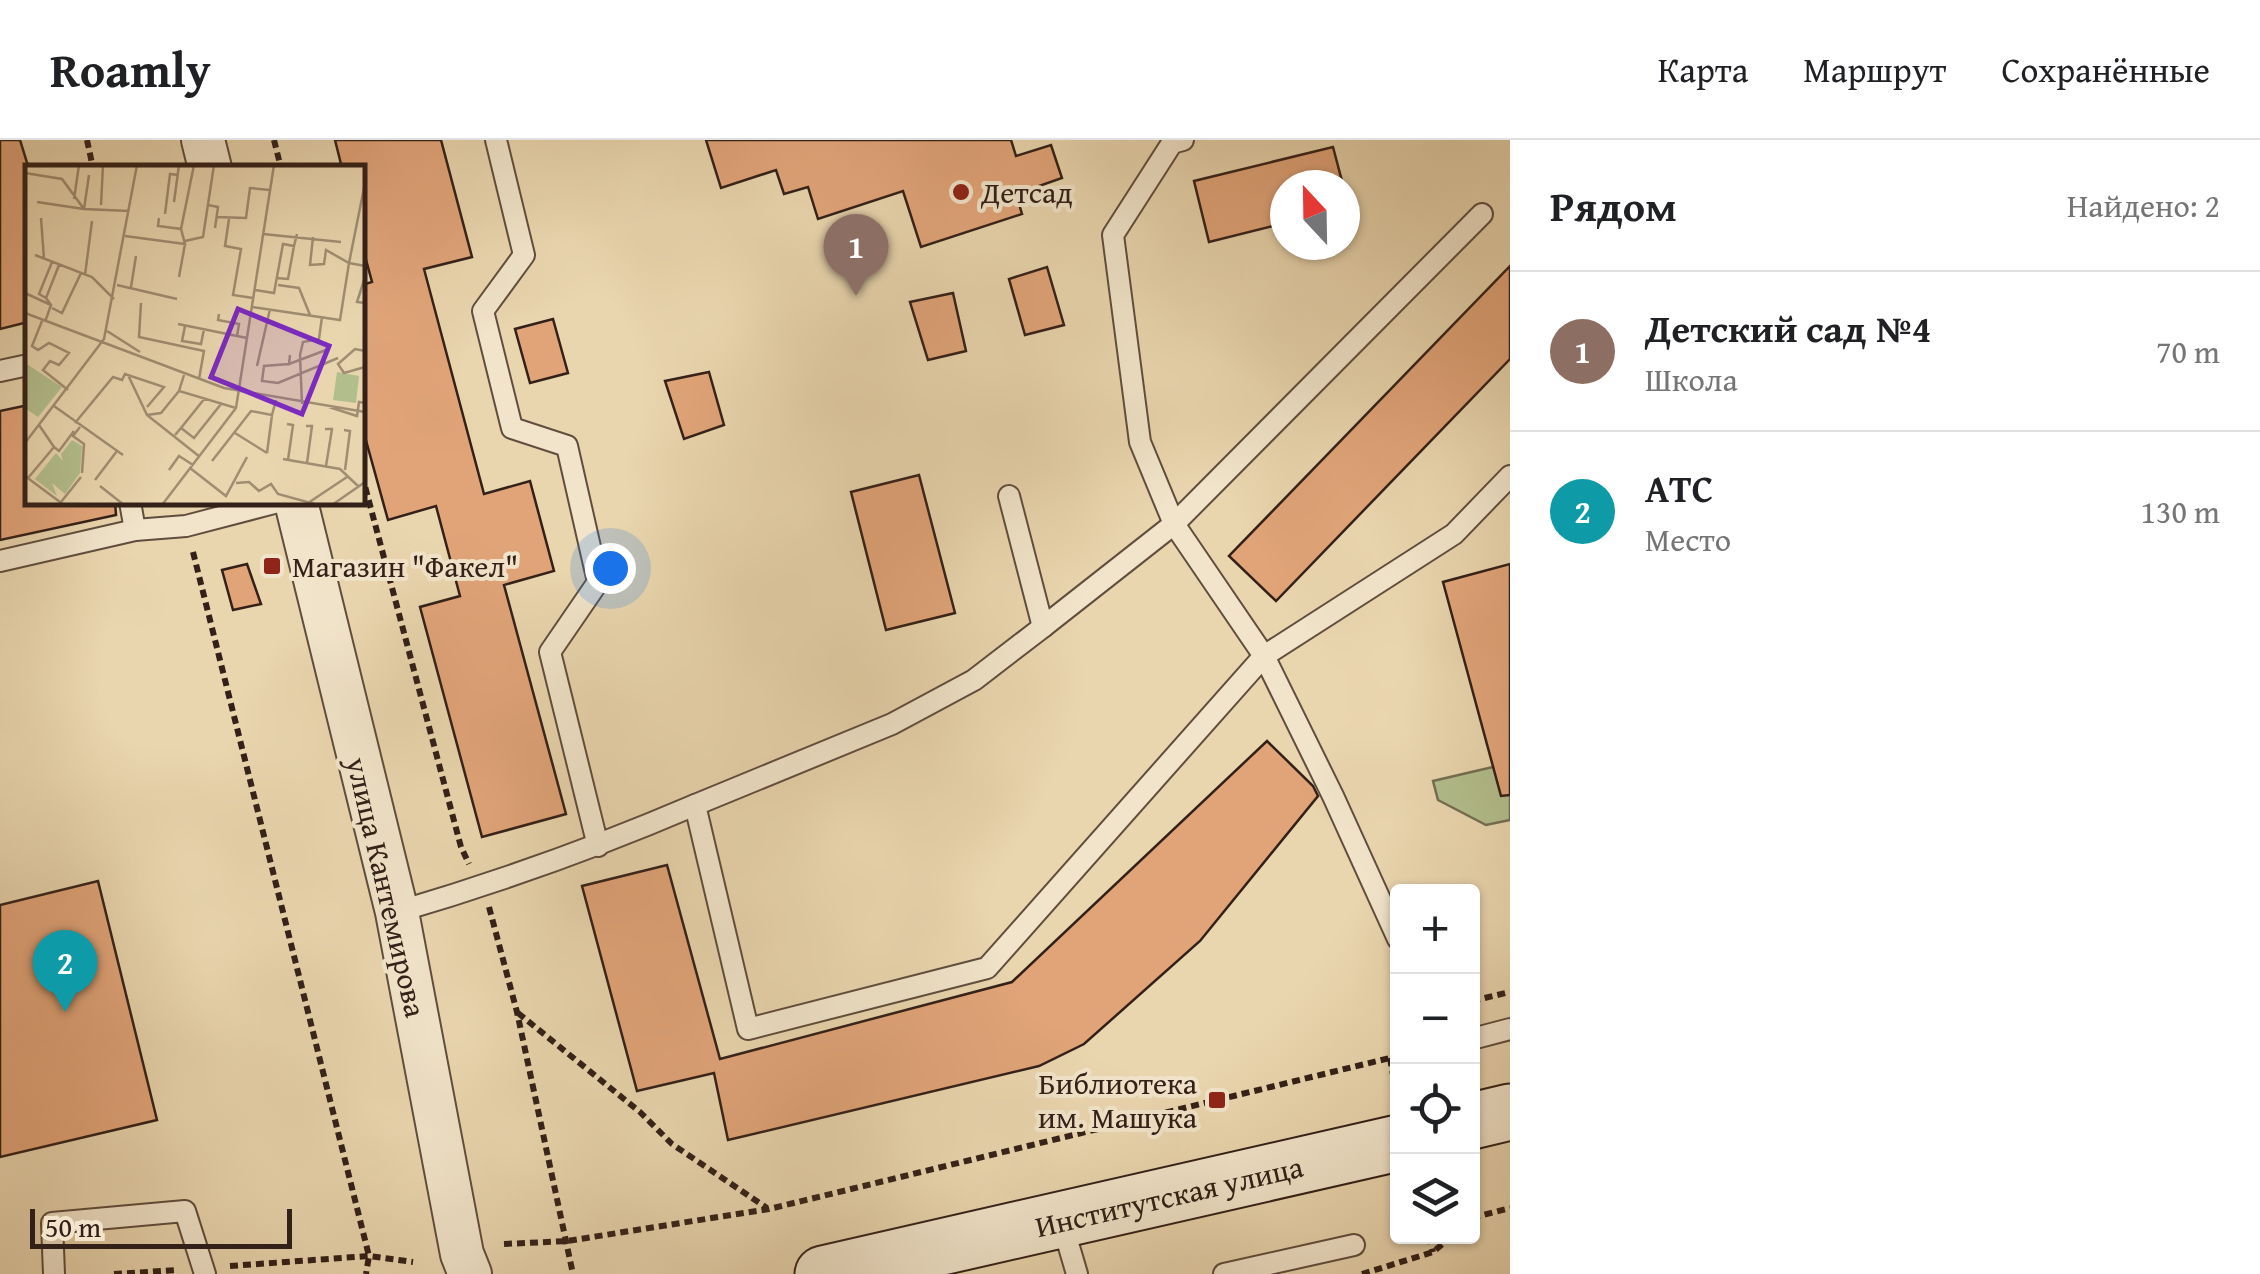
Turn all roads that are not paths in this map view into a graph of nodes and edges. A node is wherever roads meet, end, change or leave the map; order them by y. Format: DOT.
graph roads {
  1 [pos="203,140"];
  2 [pos="496,140"];
  3 [pos="1176,141"];
  4 [pos="209,165"];
  5 [pos="1482,214"];
  6 [pos="25,365"];
  7 [pos="0,370"];
  8 [pos="1510,476"];
  9 [pos="1009,496"];
  10 [pos="131,505"];
  11 [pos="266,505"];
  12 [pos="297,505"];
  13 [pos="1174,524"];
  14 [pos="135,530"];
  15 [pos="0,561"];
  16 [pos="1043,628"];
  17 [pos="1264,656"];
  18 [pos="694,805"];
  19 [pos="598,846"];
  20 [pos="397,912"];
  21 [pos="1390,921"];
  22 [pos="1510,1030"];
  23 [pos="1480,1037"];
  24 [pos="1510,1112"];
  25 [pos="1480,1119"];
  26 [pos="1390,1120"];
  27 [pos="1061,1221"];
  28 [pos="1354,1245"];
  29 [pos="203,1271"];
  30 [pos="54,1274"];
  31 [pos="470,1274"];
  32 [pos="823,1274"];
  33 [pos="1077,1274"];
  34 [pos="1224,1274"];
  1 -- 4 [label="street"];
  2 -- 19 [label="lane"];
  3 -- 13 [label="lane"];
  5 -- 13 [label="lane"];
  6 -- 7 [label="lane"];
  8 -- 17 [label="lane"];
  9 -- 16 [label="lane"];
  10 -- 14 [label="lane"];
  11 -- 14 [label="lane"];
  12 -- 20 [label="street, улица Кантемирова"];
  13 -- 16 [label="lane"];
  13 -- 17 [label="lane"];
  14 -- 15 [label="lane"];
  16 -- 18 [label="lane"];
  17 -- 18 [label="lane"];
  17 -- 21 [label="lane"];
  18 -- 19 [label="lane"];
  19 -- 20 [label="lane"];
  20 -- 31 [label="street, улица Кантемирова"];
  22 -- 23 [label="lane"];
  24 -- 25 [label="main road"];
  26 -- 27 [label="main road, Институтская улица"];
  27 -- 32 [label="main road, Институтская улица"];
  27 -- 33 [label="lane"];
  28 -- 34 [label="lane"];
  29 -- 30 [label="lane"];
}
